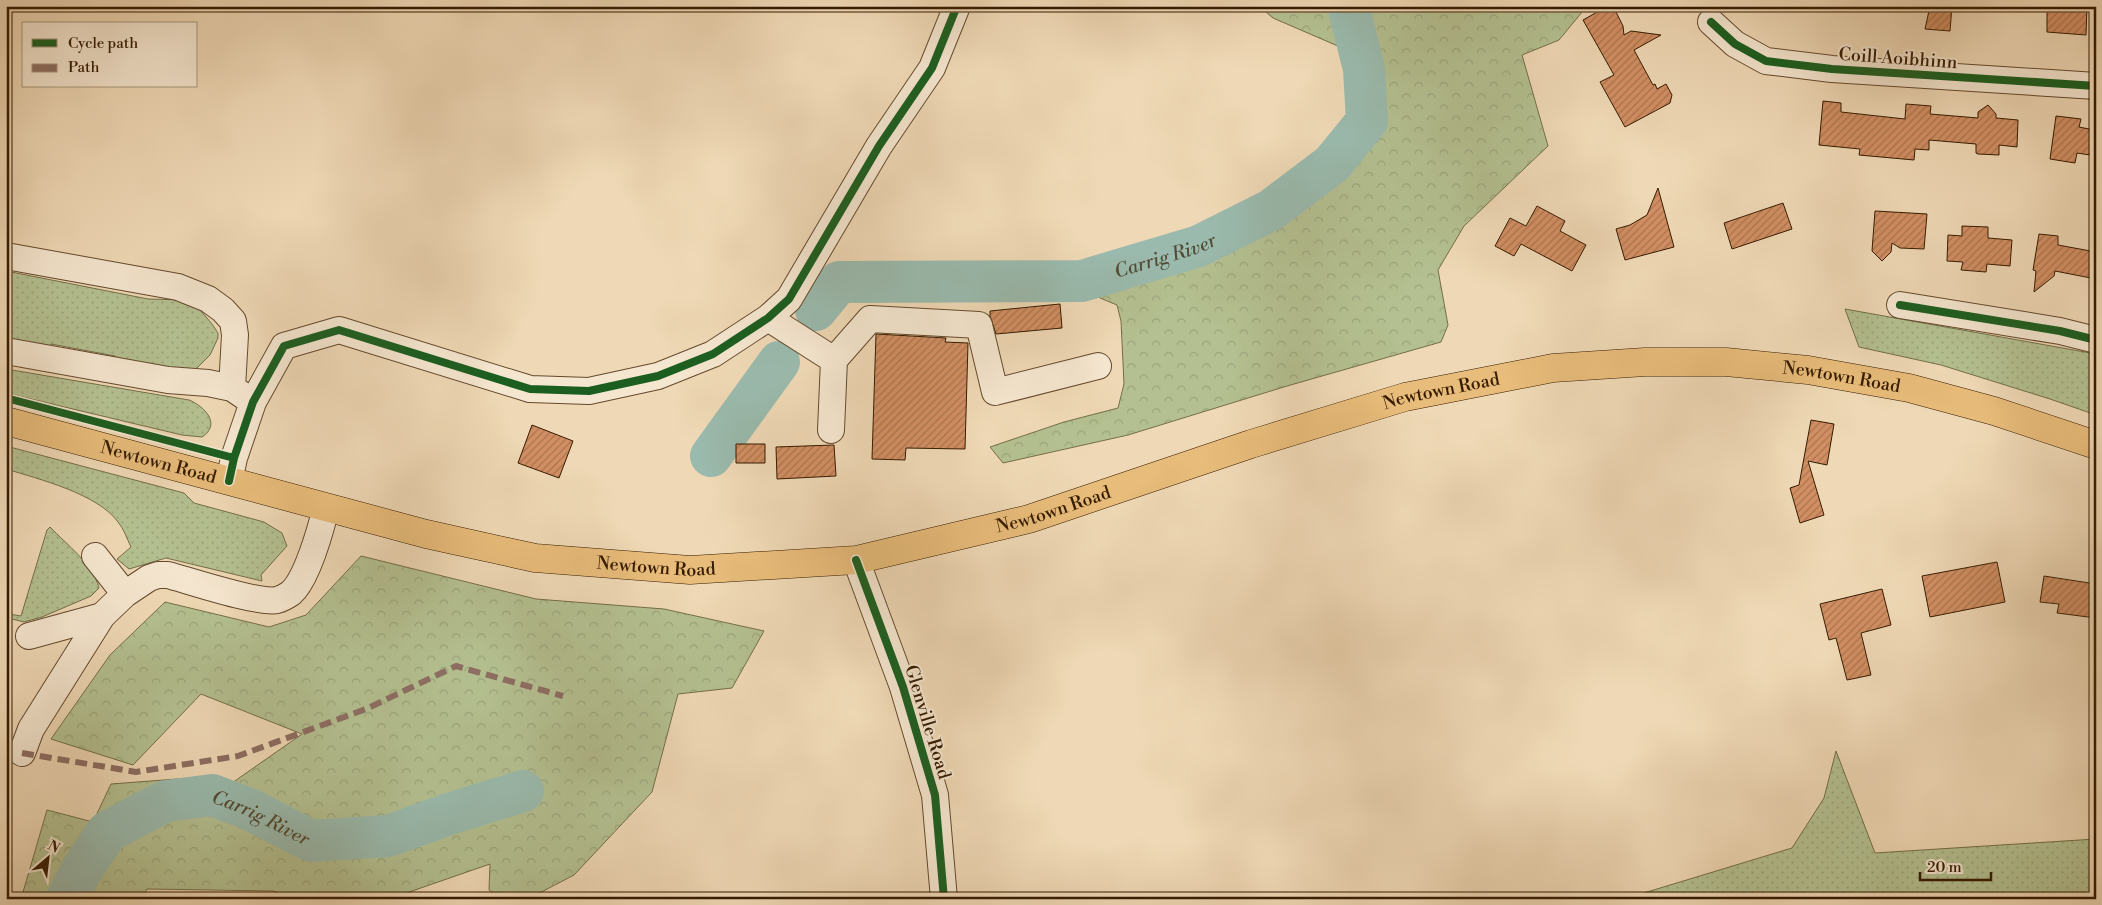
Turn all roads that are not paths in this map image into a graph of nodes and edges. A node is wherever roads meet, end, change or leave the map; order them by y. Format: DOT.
graph roads {
  1 [pos="958,6"];
  2 [pos="1711,22"];
  3 [pos="2096,86"];
  4 [pos="6,256"];
  5 [pos="1900,305"];
  6 [pos="768,318"];
  7 [pos="2096,340"];
  8 [pos="6,351"];
  9 [pos="834,360"];
  10 [pos="1098,366"];
  11 [pos="232,388"];
  12 [pos="253,402"];
  13 [pos="6,421"];
  14 [pos="831,430"];
  15 [pos="2096,445"];
  16 [pos="229,481"];
  17 [pos="326,508"];
  18 [pos="95,556"];
  19 [pos="856,560"];
  20 [pos="125,594"];
  21 [pos="102,616"];
  22 [pos="29,636"];
  23 [pos="22,753"];
  24 [pos="944,899"];
  1 -- 6 [label="street"];
  2 -- 3 [label="street, Coill Aoibhinn"];
  4 -- 11 [label="street"];
  5 -- 7 [label="street"];
  6 -- 9 [label="street"];
  6 -- 12 [label="street"];
  8 -- 11 [label="street"];
  9 -- 10 [label="street"];
  9 -- 14 [label="street"];
  11 -- 12 [label="street"];
  12 -- 16 [label="street"];
  13 -- 16 [label="main road, Newtown Road"];
  15 -- 19 [label="main road, Newtown Road"];
  16 -- 17 [label="main road, Newtown Road"];
  17 -- 19 [label="main road, Newtown Road"];
  17 -- 20 [label="street"];
  18 -- 20 [label="street"];
  19 -- 24 [label="street, Glenville Road"];
  20 -- 21 [label="street"];
  21 -- 22 [label="street"];
  21 -- 23 [label="street"];
}
